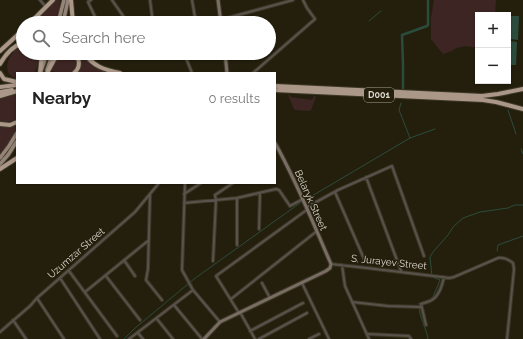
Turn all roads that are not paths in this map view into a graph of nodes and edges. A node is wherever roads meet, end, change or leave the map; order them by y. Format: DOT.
graph roads {
  1 [pos="40,0"];
  2 [pos="53,0"];
  3 [pos="64,0"];
  4 [pos="68,0"];
  5 [pos="71,0"];
  6 [pos="91,0"];
  7 [pos="112,0"];
  8 [pos="150,0"];
  9 [pos="192,0"];
  10 [pos="218,0"];
  11 [pos="293,0"];
  12 [pos="303,0"];
  13 [pos="46,8"];
  14 [pos="37,16"];
  15 [pos="60,16"];
  16 [pos="65,16"];
  17 [pos="72,16"];
  18 [pos="95,16"];
  19 [pos="123,16"];
  20 [pos="152,16"];
  21 [pos="195,16"];
  22 [pos="219,16"];
  23 [pos="240,16"];
  24 [pos="16,37"];
  25 [pos="16,47"];
  26 [pos="0,52"];
  27 [pos="276,52"];
  28 [pos="41,60"];
  29 [pos="45,60"];
  30 [pos="51,60"];
  31 [pos="54,60"];
  32 [pos="78,60"];
  33 [pos="89,60"];
  34 [pos="187,60"];
  35 [pos="225,60"];
  36 [pos="267,60"];
  37 [pos="0,64"];
  38 [pos="40,72"];
  39 [pos="40,72"];
  40 [pos="47,72"];
  41 [pos="48,72"];
  42 [pos="75,72"];
  43 [pos="116,72"];
  44 [pos="192,72"];
  45 [pos="227,72"];
  46 [pos="253,72"];
  47 [pos="0,73"];
  48 [pos="16,84"];
  49 [pos="16,84"];
  50 [pos="276,86"];
  51 [pos="0,87"];
  52 [pos="523,89"];
  53 [pos="16,90"];
  54 [pos="16,90"];
  55 [pos="276,90"];
  56 [pos="309,90"];
  57 [pos="0,92"];
  58 [pos="0,96"];
  59 [pos="482,98"];
  60 [pos="523,109"];
  61 [pos="16,122"];
  62 [pos="0,124"];
  63 [pos="16,135"];
  64 [pos="16,143"];
  65 [pos="276,145"];
  66 [pos="0,158"];
  67 [pos="16,159"];
  68 [pos="0,164"];
  69 [pos="0,169"];
  70 [pos="366,177"];
  71 [pos="158,184"];
  72 [pos="185,184"];
  73 [pos="199,184"];
  74 [pos="231,184"];
  75 [pos="335,192"];
  76 [pos="260,193"];
  77 [pos="150,194"];
  78 [pos="184,194"];
  79 [pos="238,198"];
  80 [pos="216,200"];
  81 [pos="304,200"];
  82 [pos="184,203"];
  83 [pos="307,208"];
  84 [pos="259,229"];
  85 [pos="316,231"];
  86 [pos="149,240"];
  87 [pos="237,245"];
  88 [pos="424,256"];
  89 [pos="124,260"];
  90 [pos="213,261"];
  91 [pos="365,261"];
  92 [pos="331,264"];
  93 [pos="342,266"];
  94 [pos="69,271"];
  95 [pos="401,272"];
  96 [pos="106,276"];
  97 [pos="135,276"];
  98 [pos="444,277"];
  99 [pos="60,278"];
  100 [pos="262,283"];
  101 [pos="302,283"];
  102 [pos="193,290"];
  103 [pos="85,292"];
  104 [pos="37,298"];
  105 [pos="270,298"];
  106 [pos="231,299"];
  107 [pos="162,300"];
  108 [pos="352,302"];
  109 [pos="303,303"];
  110 [pos="174,305"];
  111 [pos="422,308"];
  112 [pos="239,313"];
  113 [pos="307,313"];
  114 [pos="157,319"];
  115 [pos="13,320"];
  116 [pos="140,320"];
  117 [pos="220,322"];
  118 [pos="426,325"];
  119 [pos="250,331"];
  120 [pos="0,332"];
  121 [pos="138,333"];
  122 [pos="319,334"];
  123 [pos="367,334"];
  124 [pos="117,336"];
  125 [pos="26,339"];
  126 [pos="64,339"];
  127 [pos="100,339"];
  128 [pos="129,339"];
  129 [pos="143,339"];
  130 [pos="173,339"];
  131 [pos="203,339"];
  132 [pos="254,339"];
  133 [pos="259,339"];
  134 [pos="309,339"];
  135 [pos="329,339"];
  136 [pos="369,339"];
  137 [pos="411,339"];
  138 [pos="507,339"];
  1 -- 13 [label="street"];
  2 -- 13 [label="highway"];
  3 -- 15 [label="main road"];
  4 -- 16 [label="main road"];
  5 -- 17 [label="highway"];
  6 -- 18 [label="street"];
  7 -- 19 [label="street"];
  8 -- 20 [label="street"];
  9 -- 21 [label="street"];
  10 -- 22 [label="street"];
  11 -- 23 [label="street"];
  12 -- 27 [label="street"];
  13 -- 14 [label="highway"];
  24 -- 26 [label="highway"];
  25 -- 37 [label="highway"];
  28 -- 38 [label="highway"];
  29 -- 39 [label="main road"];
  30 -- 40 [label="main road"];
  31 -- 41 [label="highway"];
  32 -- 42 [label="highway"];
  33 -- 43 [label="highway"];
  34 -- 44 [label="street"];
  35 -- 45 [label="street"];
  36 -- 46 [label="street"];
  47 -- 48 [label="highway"];
  49 -- 51 [label="highway"];
  50 -- 56 [label="highway, D001"];
  52 -- 59 [label="highway, D001"];
  53 -- 57 [label="highway"];
  54 -- 58 [label="highway"];
  55 -- 56 [label="highway, D001"];
  56 -- 59 [label="highway, D001"];
  59 -- 60 [label="highway, D001"];
  61 -- 62 [label="highway"];
  63 -- 66 [label="main road"];
  64 -- 68 [label="main road"];
  65 -- 81 [label="street, Belaryk Street"];
  67 -- 69 [label="highway"];
  70 -- 75 [label="street"];
  70 -- 88 [label="street"];
  70 -- 95 [label="street"];
  71 -- 77 [label="street, Uzumzar Street"];
  72 -- 78 [label="street"];
  73 -- 78 [label="street"];
  74 -- 80 [label="street"];
  75 -- 83 [label="street"];
  75 -- 91 [label="street"];
  76 -- 79 [label="street"];
  76 -- 81 [label="street"];
  76 -- 84 [label="street"];
  77 -- 86 [label="street"];
  77 -- 94 [label="street, Uzumzar Street"];
  78 -- 82 [label="street"];
  79 -- 80 [label="street"];
  79 -- 87 [label="street"];
  80 -- 82 [label="street"];
  80 -- 90 [label="street"];
  81 -- 83 [label="street, Belaryk Street"];
  82 -- 102 [label="street"];
  83 -- 85 [label="street, Belaryk Street"];
  83 -- 106 [label="street"];
  85 -- 92 [label="street, Belaryk Street"];
  85 -- 106 [label="street"];
  86 -- 89 [label="street"];
  86 -- 107 [label="street"];
  89 -- 96 [label="street"];
  89 -- 97 [label="street"];
  92 -- 93 [label="street, S. Jurayev Street"];
  92 -- 101 [label="street"];
  93 -- 95 [label="street, S. Jurayev Street"];
  93 -- 108 [label="street"];
  94 -- 99 [label="street, Uzumzar Street"];
  94 -- 103 [label="street"];
  95 -- 98 [label="street, S. Jurayev Street"];
  96 -- 103 [label="street"];
  96 -- 116 [label="street"];
  98 -- 111 [label="street"];
  98 -- 138 [label="street, S. Jurayev Street"];
  99 -- 104 [label="street, Uzumzar Street"];
  99 -- 127 [label="street"];
  100 -- 105 [label="street"];
  101 -- 105 [label="street"];
  101 -- 135 [label="street"];
  102 -- 110 [label="street"];
  102 -- 117 [label="street"];
  103 -- 124 [label="street"];
  104 -- 115 [label="street, Uzumzar Street"];
  104 -- 126 [label="street"];
  105 -- 112 [label="street"];
  106 -- 112 [label="street"];
  108 -- 111 [label="street"];
  108 -- 123 [label="street"];
  109 -- 119 [label="street"];
  110 -- 114 [label="street"];
  110 -- 131 [label="street"];
  111 -- 118 [label="street"];
  112 -- 117 [label="street"];
  112 -- 119 [label="street"];
  113 -- 133 [label="street"];
  114 -- 121 [label="street"];
  114 -- 130 [label="street"];
  115 -- 120 [label="street, Uzumzar Street"];
  115 -- 125 [label="street"];
  117 -- 131 [label="street"];
  119 -- 132 [label="street"];
  121 -- 128 [label="street"];
  121 -- 129 [label="street"];
  122 -- 134 [label="street"];
  123 -- 136 [label="street"];
  123 -- 137 [label="street"];
}
